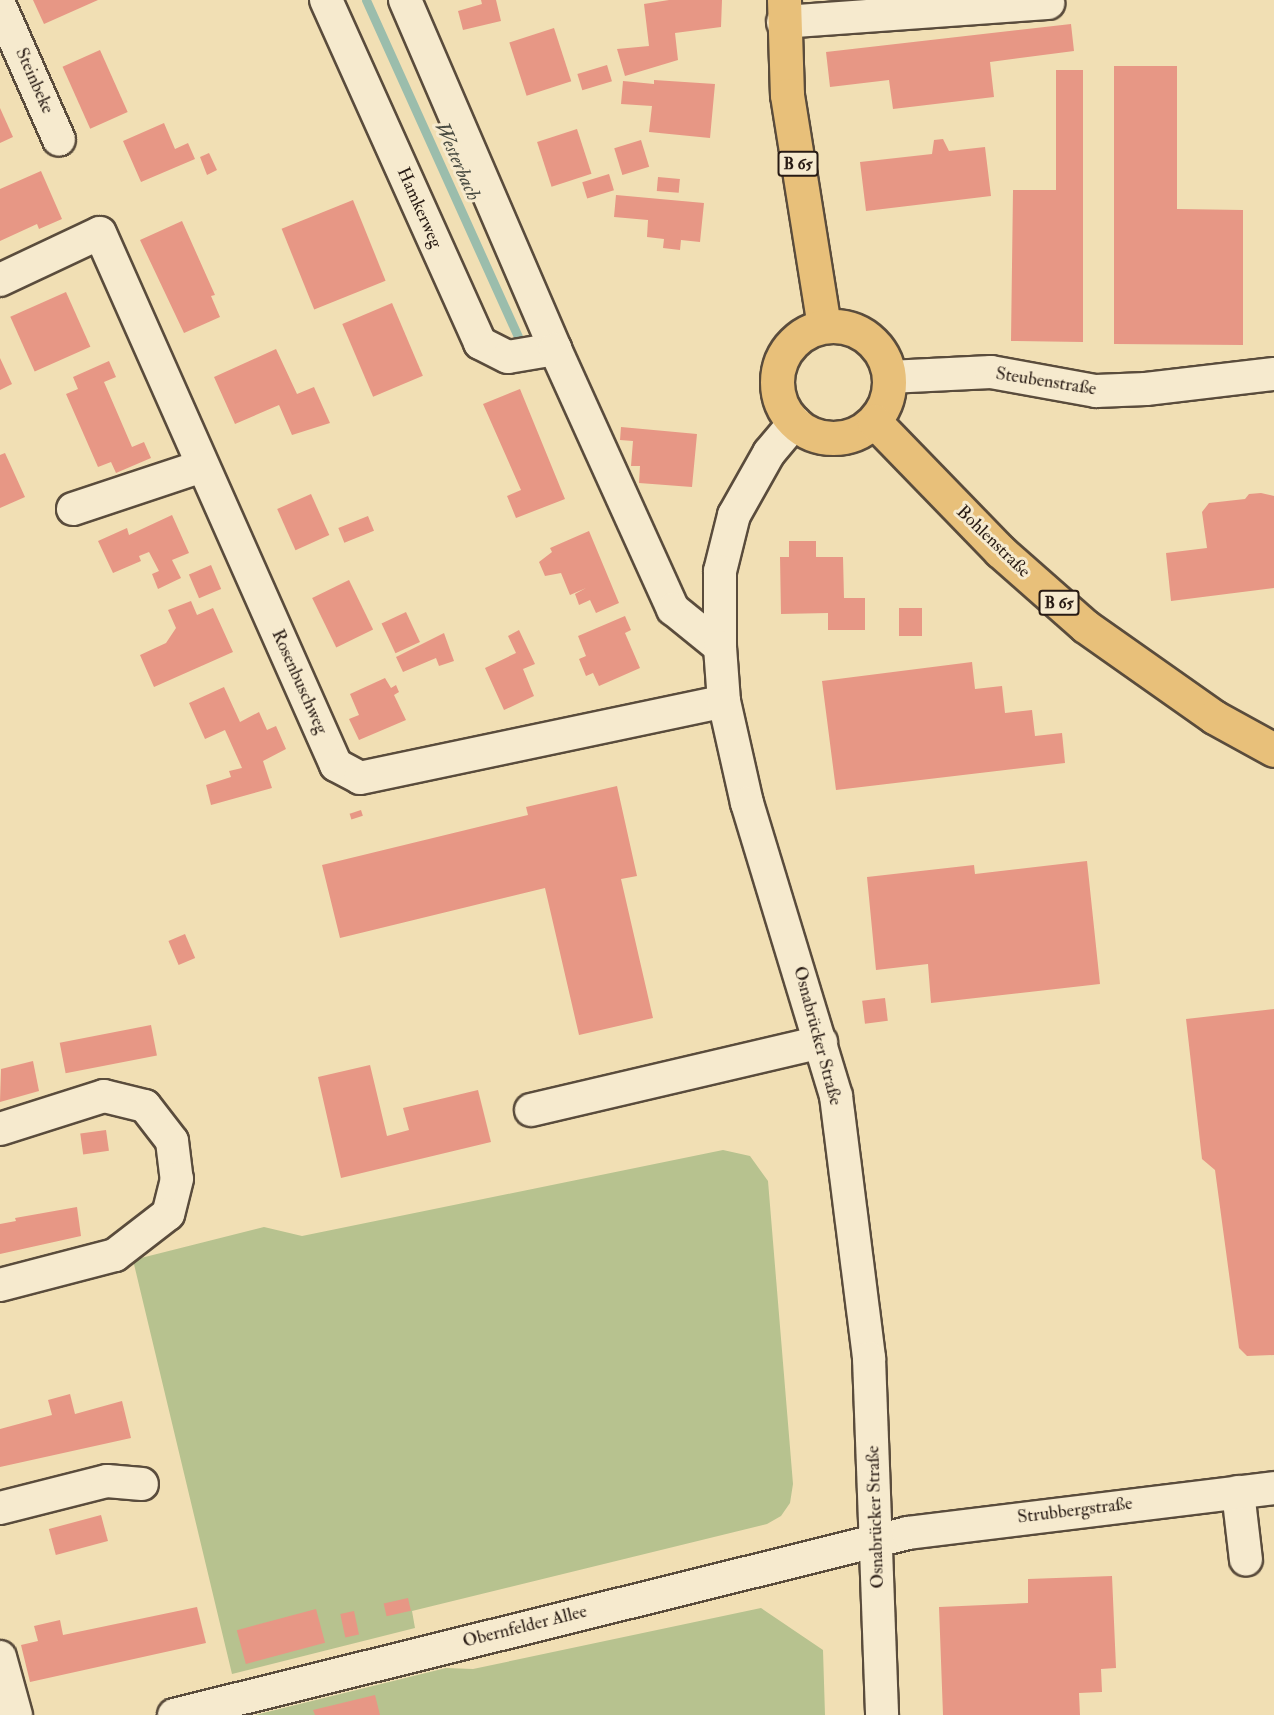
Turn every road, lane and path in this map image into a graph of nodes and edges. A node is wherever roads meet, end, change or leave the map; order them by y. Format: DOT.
graph roads {
  1 [pos="326,0"];
  2 [pos="405,0"];
  3 [pos="1048,3"];
  4 [pos="783,11"];
  5 [pos="3,18"];
  6 [pos="59,140"];
  7 [pos="0,279"];
  8 [pos="824,326"];
  9 [pos="555,349"];
  10 [pos="1274,374"];
  11 [pos="889,377"];
  12 [pos="874,421"];
  13 [pos="795,422"];
  14 [pos="202,466"];
  15 [pos="73,509"];
  16 [pos="720,647"];
  17 [pos="724,701"];
  18 [pos="1274,750"];
  19 [pos="821,1042"];
  20 [pos="531,1110"];
  21 [pos="0,1129"];
  22 [pos="0,1284"];
  23 [pos="142,1484"];
  24 [pos="1274,1488"];
  25 [pos="1238,1492"];
  26 [pos="0,1508"];
  27 [pos="877,1540"];
  28 [pos="1246,1560"];
  29 [pos="0,1657"];
  30 [pos="16,1715"];
  31 [pos="174,1715"];
  32 [pos="882,1715"];
  1 -- 9 [label="street, Hamkerweg"];
  2 -- 9 [label="street"];
  3 -- 4 [label="street"];
  4 -- 8 [label="main road, B 65"];
  5 -- 6 [label="street, Steinbeke"];
  7 -- 14 [label="street, Rosenbuschweg"];
  8 -- 11 [label="main road"];
  8 -- 13 [label="main road"];
  9 -- 16 [label="street"];
  10 -- 11 [label="street, Steubenstraße"];
  11 -- 12 [label="main road"];
  12 -- 13 [label="main road"];
  12 -- 18 [label="main road, Bohlenstraße / B 65"];
  13 -- 16 [label="street, Osnabrücker Straße"];
  14 -- 15 [label="street"];
  14 -- 17 [label="street, Rosenbuschweg"];
  16 -- 17 [label="street, Osnabrücker Straße"];
  17 -- 19 [label="street, Osnabrücker Straße"];
  19 -- 20 [label="street"];
  19 -- 27 [label="street, Osnabrücker Straße"];
  21 -- 22 [label="street"];
  23 -- 26 [label="street"];
  24 -- 25 [label="street, Strubbergstraße"];
  25 -- 27 [label="street, Strubbergstraße"];
  25 -- 28 [label="street"];
  27 -- 31 [label="street, Obernfelder Allee"];
  27 -- 32 [label="street, Osnabrücker Straße"];
  29 -- 30 [label="street"];
}
